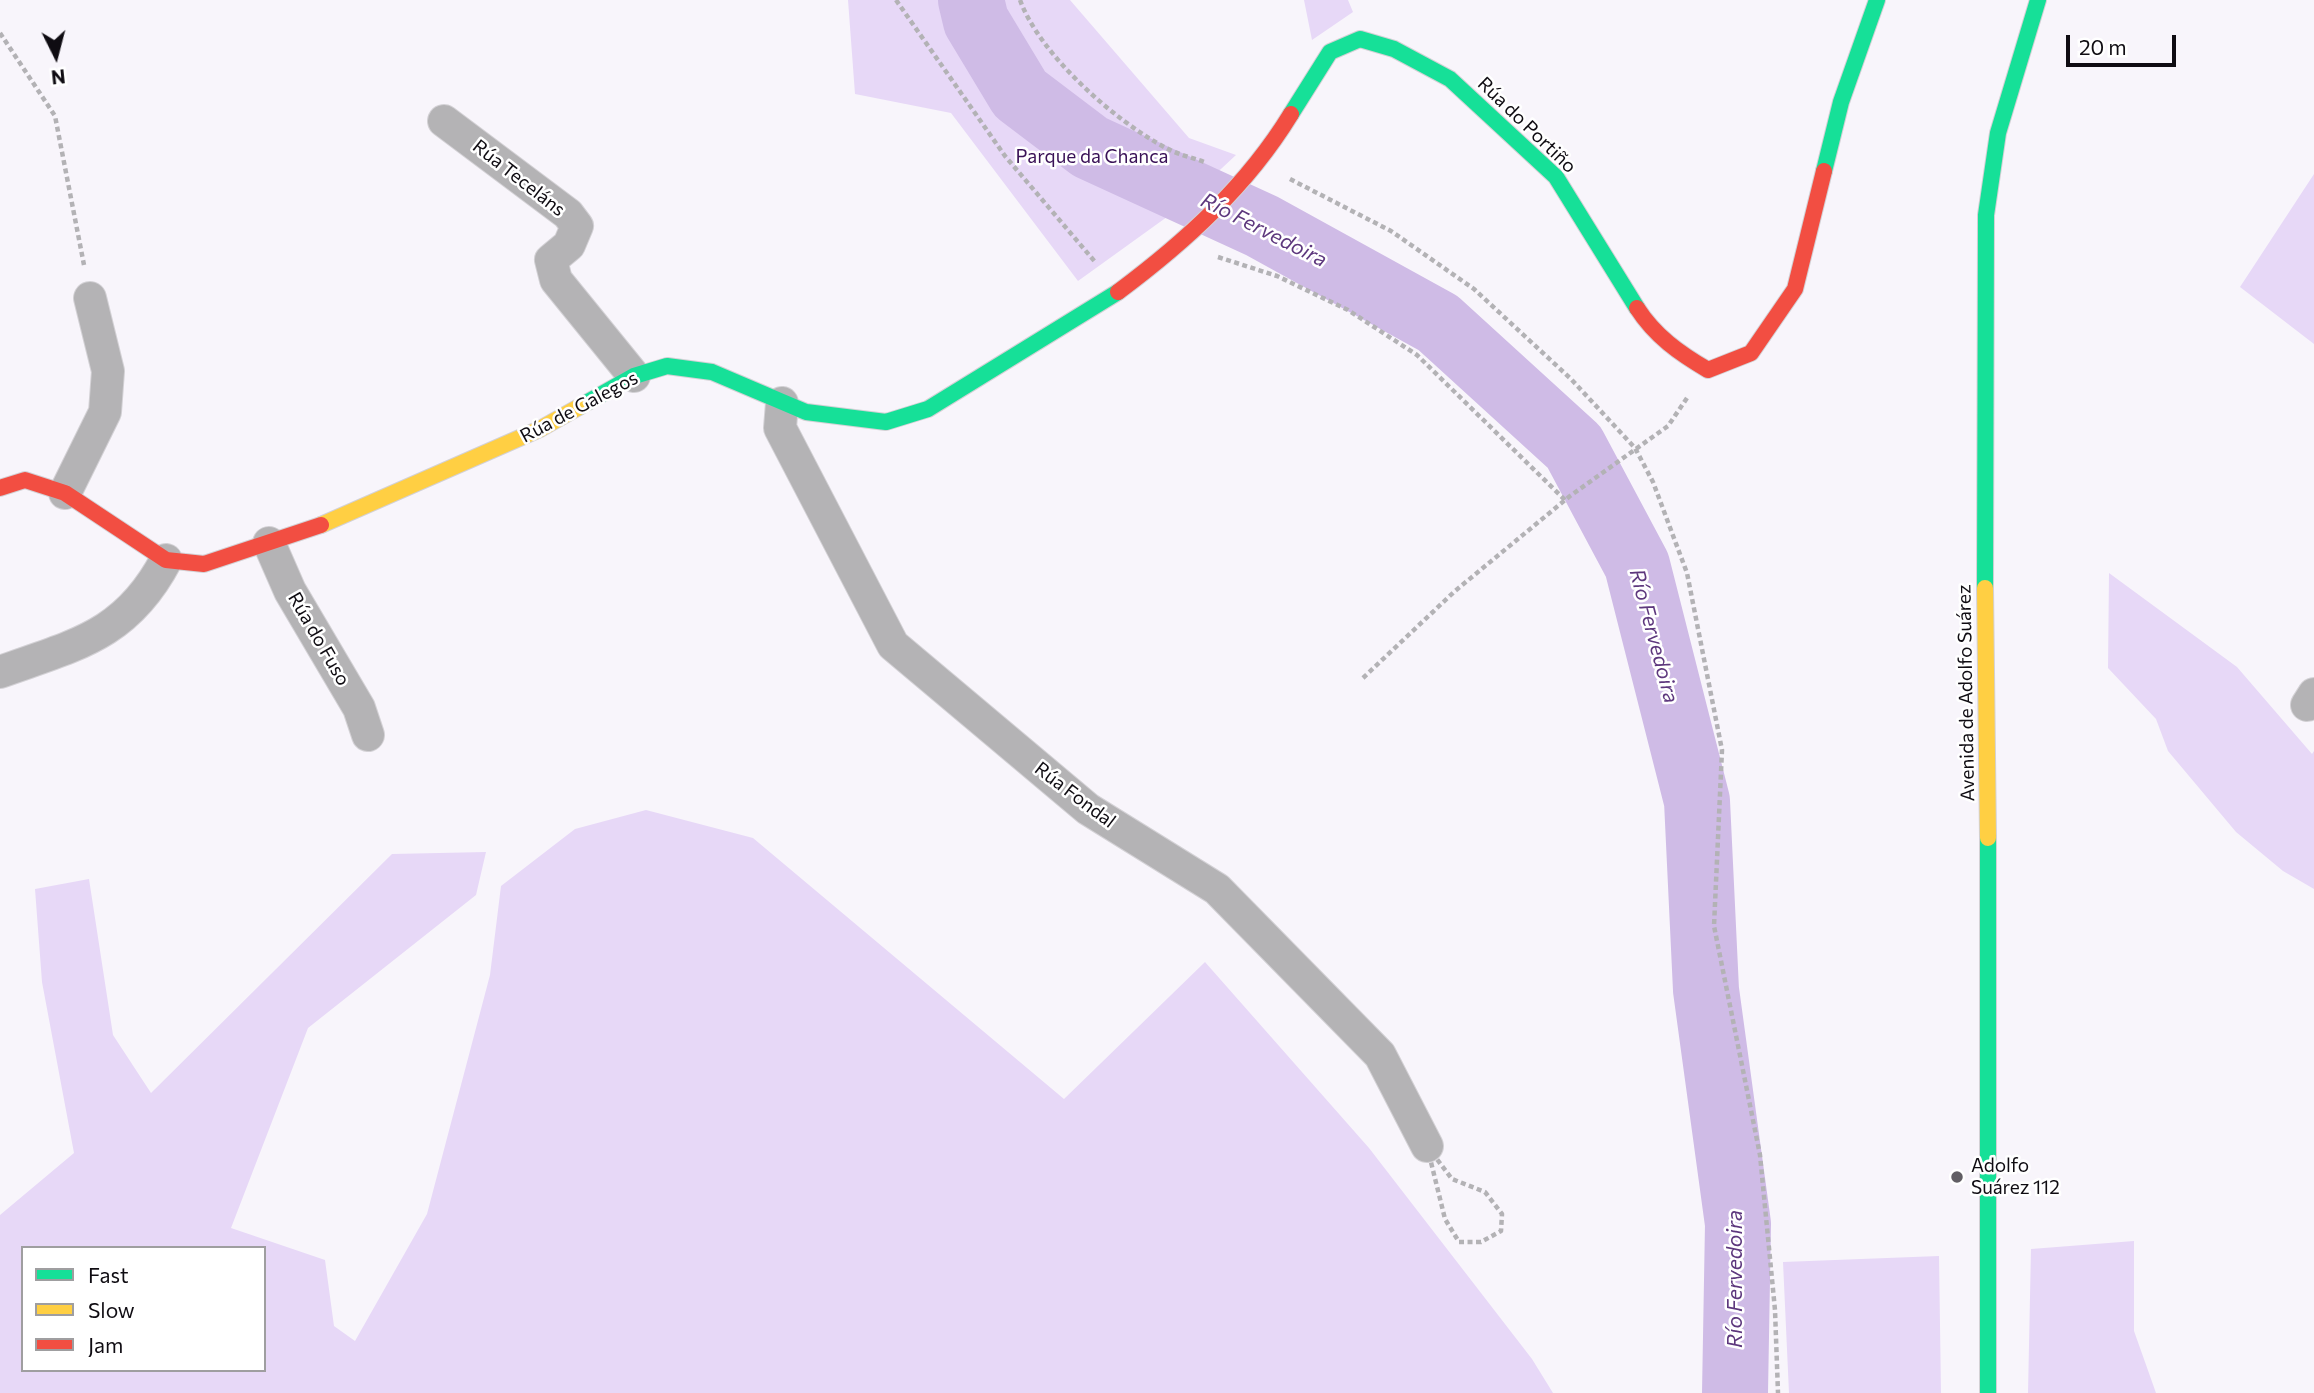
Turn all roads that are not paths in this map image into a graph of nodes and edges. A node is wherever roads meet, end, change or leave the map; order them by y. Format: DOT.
graph roads {
  1 [pos="1877,0"];
  2 [pos="2038,0"];
  3 [pos="444,121"];
  4 [pos="90,298"];
  5 [pos="993,371"];
  6 [pos="634,376"];
  7 [pos="782,402"];
  8 [pos="0,488"];
  9 [pos="65,493"];
  10 [pos="269,543"];
  11 [pos="166,560"];
  12 [pos="0,673"];
  13 [pos="368,735"];
  14 [pos="1427,1146"];
  15 [pos="1988,1393"];
  1 -- 5 [label="street, Rúa do Portiño"];
  2 -- 15 [label="street, Avenida de Adolfo Suárez"];
  3 -- 6 [label="street, Rúa Teceláns"];
  4 -- 9 [label="street"];
  5 -- 7 [label="street, Rúa de Galegos"];
  6 -- 7 [label="street, Rúa de Galegos"];
  6 -- 10 [label="street, Rúa de Galegos"];
  7 -- 14 [label="street, Rúa Fondal"];
  8 -- 9 [label="street, Rúa de Galegos"];
  9 -- 11 [label="street, Rúa de Galegos"];
  10 -- 11 [label="street, Rúa de Galegos"];
  10 -- 13 [label="street, Rúa do Fuso"];
  11 -- 12 [label="street"];
}
